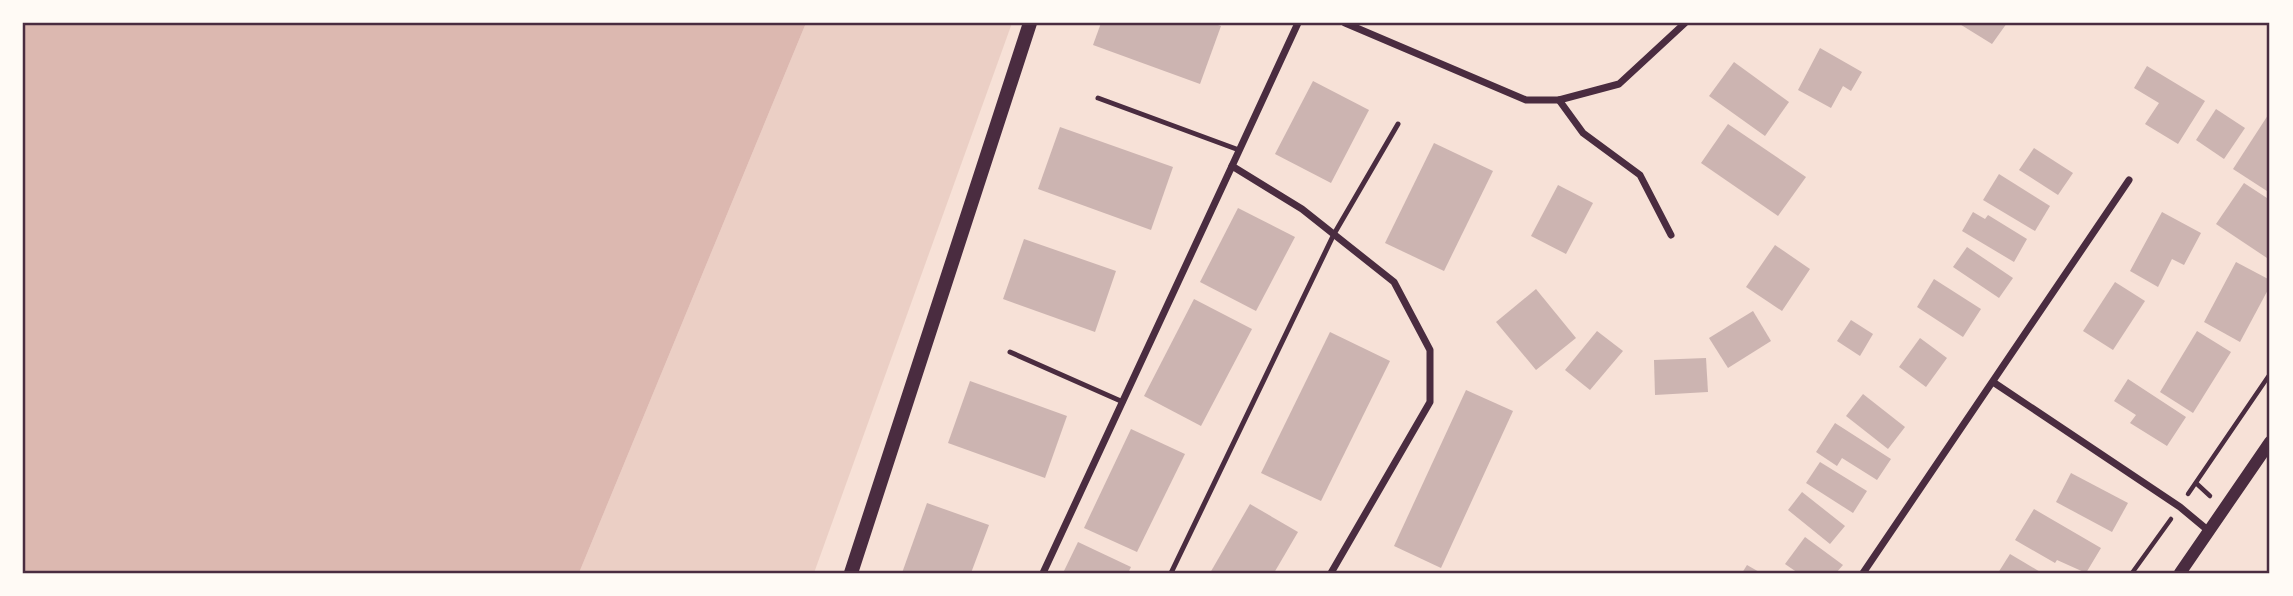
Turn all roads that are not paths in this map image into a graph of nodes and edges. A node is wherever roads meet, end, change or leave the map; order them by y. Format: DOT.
graph roads {
  1 [pos="1031,23"];
  2 [pos="1298,23"];
  3 [pos="1345,23"];
  4 [pos="1685,23"];
  5 [pos="1098,98"];
  6 [pos="1559,100"];
  7 [pos="1398,124"];
  8 [pos="1239,150"];
  9 [pos="1232,166"];
  10 [pos="2129,180"];
  11 [pos="1334,234"];
  12 [pos="1671,235"];
  13 [pos="1010,352"];
  14 [pos="1993,382"];
  15 [pos="1123,401"];
  16 [pos="2270,442"];
  17 [pos="2210,532"];
  18 [pos="851,573"];
  19 [pos="1043,573"];
  20 [pos="1171,573"];
  21 [pos="1331,573"];
  22 [pos="1863,573"];
  23 [pos="2180,573"];
  1 -- 18 [label="main road"];
  2 -- 8 [label="street"];
  3 -- 6 [label="street"];
  4 -- 6 [label="street"];
  5 -- 8 [label="lane"];
  6 -- 12 [label="street"];
  7 -- 11 [label="lane"];
  8 -- 9 [label="street"];
  9 -- 11 [label="street"];
  9 -- 15 [label="street"];
  10 -- 14 [label="street"];
  11 -- 20 [label="lane"];
  11 -- 21 [label="street"];
  13 -- 15 [label="lane"];
  14 -- 17 [label="street"];
  14 -- 22 [label="street"];
  15 -- 19 [label="street"];
  16 -- 17 [label="street"];
  17 -- 23 [label="street"];
}
